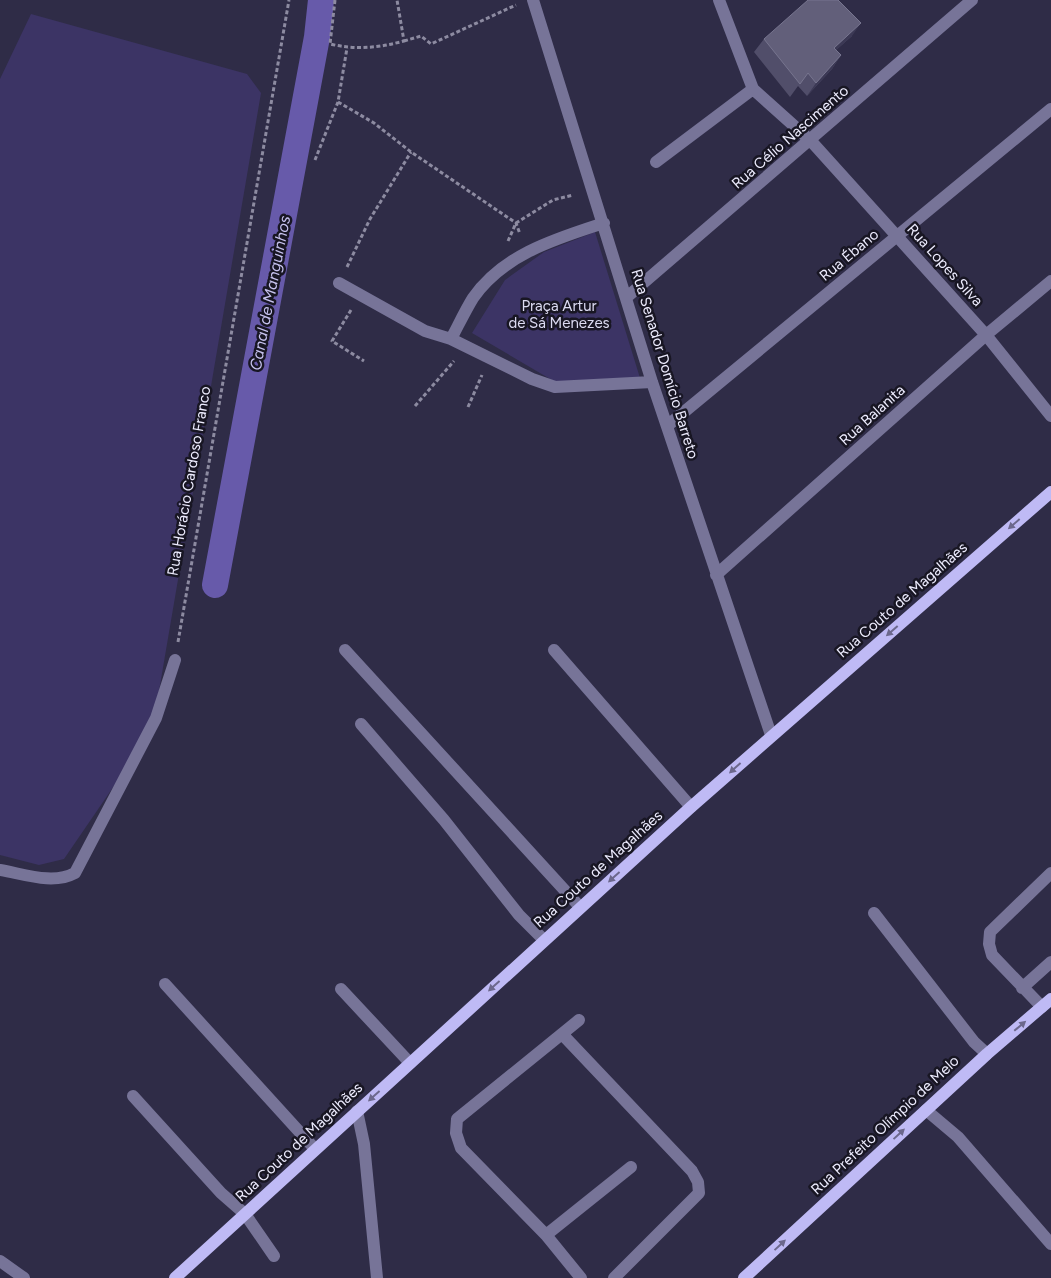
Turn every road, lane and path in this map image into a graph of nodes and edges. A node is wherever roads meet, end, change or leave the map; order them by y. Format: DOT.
graph roads {
  1 [pos="289,0"];
  2 [pos="335,0"];
  3 [pos="397,0"];
  4 [pos="533,0"];
  5 [pos="719,0"];
  6 [pos="972,0"];
  7 [pos="519,4"];
  8 [pos="404,42"];
  9 [pos="347,48"];
  10 [pos="753,89"];
  11 [pos="338,102"];
  12 [pos="1051,109"];
  13 [pos="811,141"];
  14 [pos="412,152"];
  15 [pos="316,160"];
  16 [pos="656,162"];
  17 [pos="593,190"];
  18 [pos="516,223"];
  19 [pos="604,223"];
  20 [pos="897,236"];
  21 [pos="527,251"];
  22 [pos="493,275"];
  23 [pos="1051,281"];
  24 [pos="340,283"];
  25 [pos="360,295"];
  26 [pos="627,297"];
  27 [pos="986,335"];
  28 [pos="451,339"];
  29 [pos="466,346"];
  30 [pos="489,358"];
  31 [pos="364,361"];
  32 [pos="652,382"];
  33 [pos="415,406"];
  34 [pos="468,407"];
  35 [pos="1051,416"];
  36 [pos="667,426"];
  37 [pos="1051,492"];
  38 [pos="716,575"];
  39 [pos="345,650"];
  40 [pos="554,650"];
  41 [pos="175,660"];
  42 [pos="361,724"];
  43 [pos="771,735"];
  44 [pos="691,807"];
  45 [pos="0,870"];
  46 [pos="1051,873"];
  47 [pos="580,908"];
  48 [pos="874,913"];
  49 [pos="544,940"];
  50 [pos="1051,962"];
  51 [pos="164,984"];
  52 [pos="1022,988"];
  53 [pos="341,989"];
  54 [pos="1046,1003"];
  55 [pos="579,1020"];
  56 [pos="562,1034"];
  57 [pos="987,1054"];
  58 [pos="410,1063"];
  59 [pos="133,1096"];
  60 [pos="926,1110"];
  61 [pos="356,1111"];
  62 [pos="316,1149"];
  63 [pos="631,1167"];
  64 [pos="245,1214"];
  65 [pos="546,1235"];
  66 [pos="1051,1244"];
  67 [pos="274,1256"];
  68 [pos="0,1261"];
  69 [pos="24,1278"];
  70 [pos="175,1278"];
  71 [pos="377,1278"];
  72 [pos="581,1278"];
  73 [pos="614,1278"];
  74 [pos="744,1278"];
  1 -- 41 [label="path, Rua Horácio Cardoso Franco"];
  2 -- 9 [label="path"];
  3 -- 8 [label="path"];
  4 -- 17 [label="street, Rua Senador Domício Barreto"];
  5 -- 10 [label="street"];
  6 -- 13 [label="street, Rua Célio Nascimento"];
  7 -- 8 [label="path"];
  8 -- 9 [label="path"];
  9 -- 11 [label="path"];
  10 -- 13 [label="street, Rua Lopes Silva"];
  10 -- 16 [label="street"];
  11 -- 14 [label="path"];
  11 -- 15 [label="path"];
  12 -- 20 [label="street, Rua Ébano"];
  13 -- 20 [label="street, Rua Lopes Silva"];
  13 -- 26 [label="street, Rua Célio Nascimento"];
  14 -- 18 [label="path"];
  14 -- 24 [label="path"];
  17 -- 18 [label="path"];
  17 -- 19 [label="street, Rua Senador Domício Barreto"];
  18 -- 21 [label="path"];
  18 -- 22 [label="path"];
  19 -- 21 [label="street"];
  19 -- 26 [label="street, Rua Senador Domício Barreto"];
  20 -- 27 [label="street, Rua Lopes Silva"];
  20 -- 36 [label="street, Rua Ébano"];
  21 -- 22 [label="street"];
  22 -- 28 [label="street"];
  23 -- 27 [label="street, Rua Balanita"];
  24 -- 25 [label="street"];
  25 -- 28 [label="street"];
  25 -- 31 [label="path"];
  26 -- 32 [label="street, Rua Senador Domício Barreto"];
  27 -- 35 [label="street, Rua Lopes Silva"];
  27 -- 38 [label="street, Rua Balanita"];
  28 -- 29 [label="street"];
  29 -- 30 [label="street"];
  29 -- 33 [label="path"];
  30 -- 32 [label="street"];
  30 -- 34 [label="path"];
  32 -- 36 [label="street, Rua Senador Domício Barreto"];
  36 -- 38 [label="street, Rua Senador Domício Barreto"];
  37 -- 43 [label="main road, Rua Couto de Magalhães, one-way"];
  38 -- 43 [label="street, Rua Senador Domício Barreto"];
  39 -- 47 [label="street"];
  40 -- 44 [label="street"];
  41 -- 45 [label="street"];
  42 -- 49 [label="street"];
  43 -- 44 [label="main road, Rua Couto de Magalhães, one-way"];
  44 -- 47 [label="main road, Rua Couto de Magalhães, one-way"];
  46 -- 52 [label="street"];
  47 -- 49 [label="main road, Rua Couto de Magalhães"];
  48 -- 57 [label="street"];
  49 -- 58 [label="main road, Rua Couto de Magalhães, one-way"];
  50 -- 52 [label="street"];
  51 -- 62 [label="street"];
  52 -- 54 [label="street"];
  53 -- 58 [label="street"];
  57 -- 54 [label="main road, Rua Prefeito Olímpio de Melo, one-way"];
  55 -- 56 [label="street"];
  56 -- 65 [label="street"];
  56 -- 73 [label="street"];
  57 -- 60 [label="main road, Rua Prefeito Olímpio de Melo"];
  58 -- 61 [label="main road, Rua Couto de Magalhães, one-way"];
  59 -- 64 [label="street"];
  60 -- 66 [label="street"];
  74 -- 60 [label="main road, Rua Prefeito Olímpio de Melo, one-way"];
  61 -- 62 [label="main road, Rua Couto de Magalhães"];
  61 -- 71 [label="street"];
  62 -- 64 [label="main road, Rua Couto de Magalhães"];
  63 -- 65 [label="street"];
  64 -- 67 [label="street"];
  64 -- 70 [label="main road, Rua Couto de Magalhães"];
  65 -- 72 [label="street"];
  68 -- 69 [label="street"];
}
